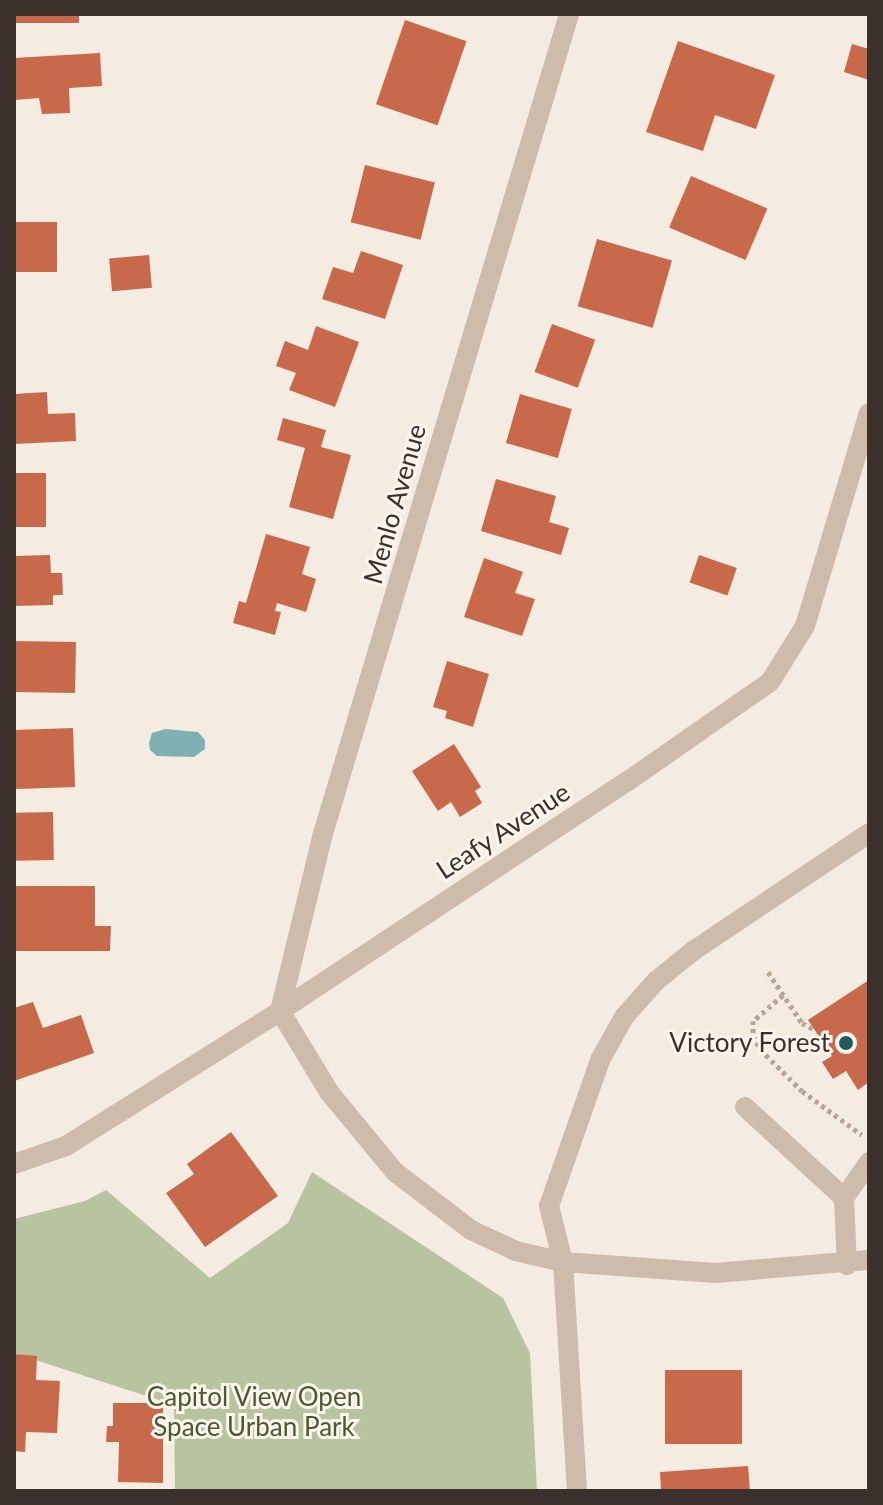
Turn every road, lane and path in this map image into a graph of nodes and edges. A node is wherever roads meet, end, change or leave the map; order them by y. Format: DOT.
graph roads {
  1 [pos="569,14"];
  2 [pos="869,413"];
  3 [pos="869,833"];
  4 [pos="768,972"];
  5 [pos="783,995"];
  6 [pos="280,1011"];
  7 [pos="815,1030"];
  8 [pos="745,1107"];
  9 [pos="869,1140"];
  10 [pos="869,1162"];
  11 [pos="14,1164"];
  12 [pos="844,1198"];
  13 [pos="869,1260"];
  14 [pos="563,1262"];
  15 [pos="847,1265"];
  16 [pos="577,1491"];
  1 -- 6 [label="street, Menlo Avenue"];
  2 -- 6 [label="street, Leafy Avenue"];
  3 -- 14 [label="street"];
  4 -- 5 [label="path"];
  5 -- 7 [label="path"];
  5 -- 9 [label="path"];
  6 -- 11 [label="street, Leafy Avenue"];
  6 -- 14 [label="street"];
  8 -- 12 [label="street"];
  10 -- 12 [label="street"];
  12 -- 15 [label="street"];
  13 -- 15 [label="street"];
  14 -- 15 [label="street"];
  14 -- 16 [label="street"];
}
